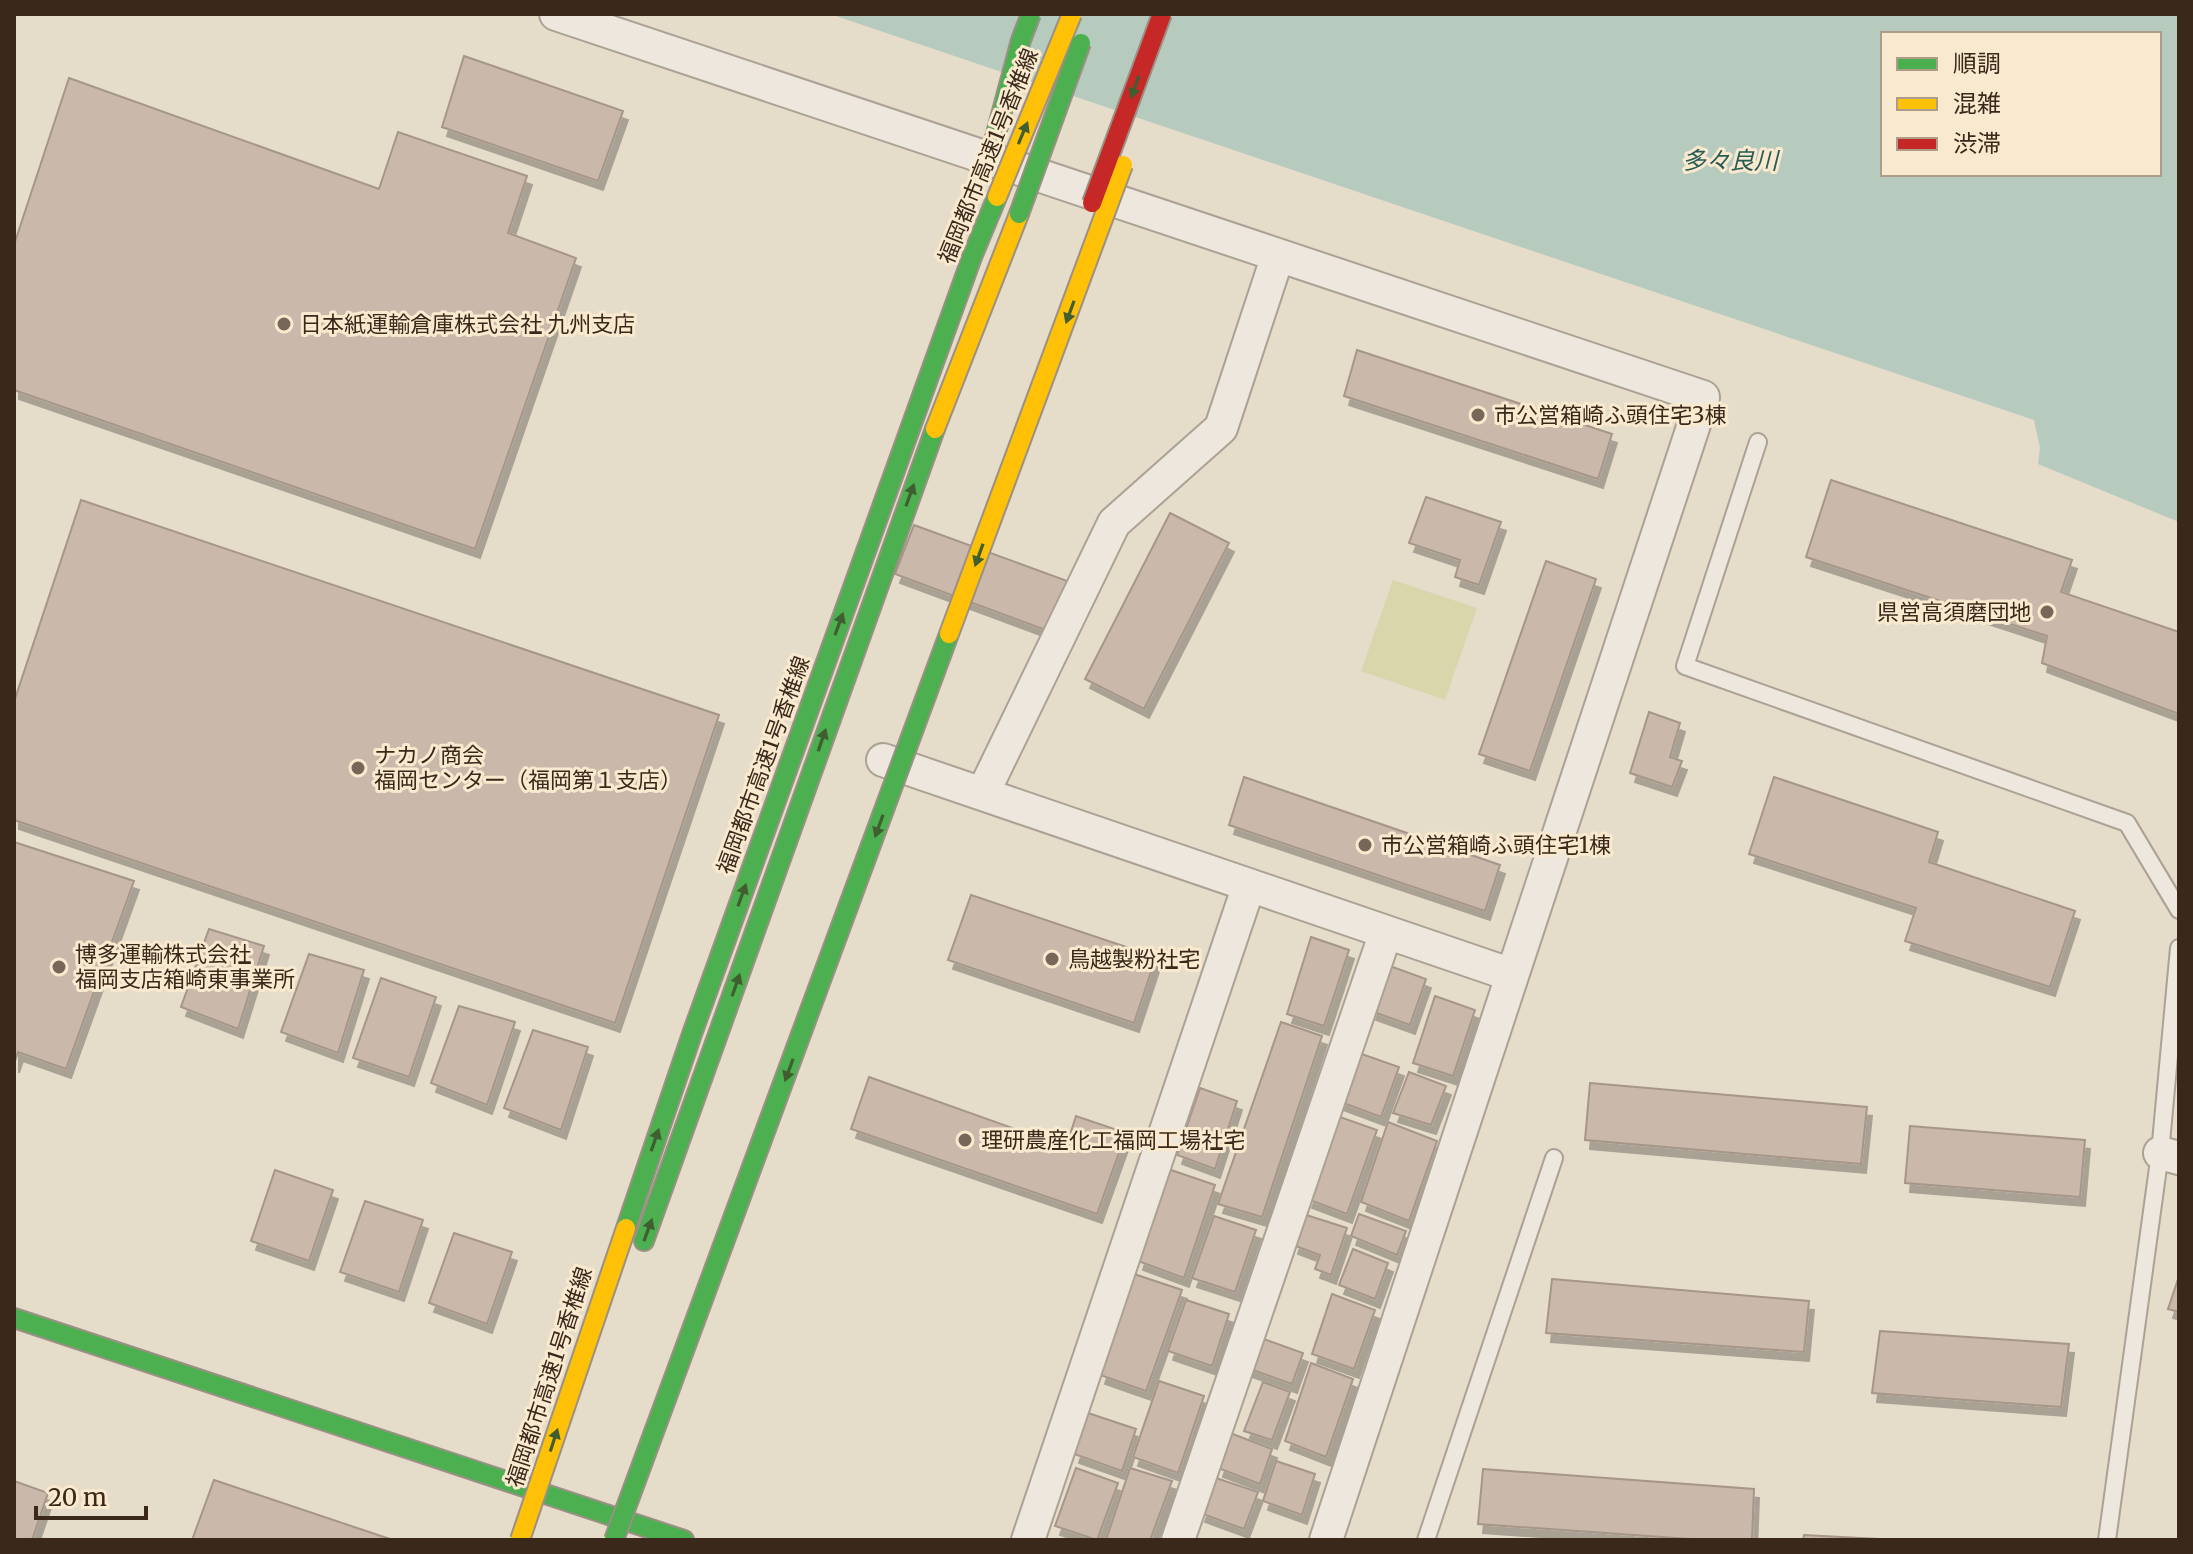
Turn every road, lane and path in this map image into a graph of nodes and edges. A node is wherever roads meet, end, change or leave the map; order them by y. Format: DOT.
graph roads {
  1 [pos="556,14"];
  2 [pos="1031,14"];
  3 [pos="1072,14"];
  4 [pos="1091,14"];
  5 [pos="1162,14"];
  6 [pos="1123,165"];
  7 [pos="1278,255"];
  8 [pos="972,257"];
  9 [pos="1758,442"];
  10 [pos="899,716"];
  11 [pos="883,760"];
  12 [pos="983,793"];
  13 [pos="856,833"];
  14 [pos="1249,885"];
  15 [pos="2179,910"];
  16 [pos="1386,932"];
  17 [pos="2179,948"];
  18 [pos="1512,975"];
  19 [pos="2170,1156"];
  20 [pos="1554,1158"];
  21 [pos="637,1259"];
  22 [pos="718,1263"];
  23 [pos="14,1318"];
  24 [pos="610,1333"];
  25 [pos="657,1475"];
  26 [pos="550,1497"];
  27 [pos="648,1505"];
  28 [pos="609,1515"];
  29 [pos="520,1540"];
  30 [pos="535,1540"];
  31 [pos="602,1540"];
  32 [pos="614,1540"];
  33 [pos="637,1540"];
  34 [pos="684,1540"];
  35 [pos="1028,1540"];
  36 [pos="1178,1540"];
  37 [pos="1326,1540"];
  38 [pos="1426,1540"];
  39 [pos="2107,1540"];
  1 -- 7 [label="street"];
  2 -- 8 [label="main road, bridge"];
  8 -- 3 [label="main road, 福岡都市高速1号香椎線, one-way, bridge"];
  21 -- 4 [label="main road, one-way, bridge"];
  5 -- 10 [label="main road, one-way, bridge"];
  6 -- 22 [label="main road, one-way, bridge"];
  7 -- 12 [label="street"];
  7 -- 18 [label="street"];
  29 -- 8 [label="main road, 福岡都市高速1号香椎線, one-way, bridge"];
  9 -- 15 [label="lane"];
  11 -- 12 [label="street"];
  12 -- 14 [label="street"];
  13 -- 28 [label="main road"];
  14 -- 16 [label="street"];
  14 -- 35 [label="street"];
  16 -- 18 [label="street"];
  16 -- 36 [label="street"];
  17 -- 19 [label="lane"];
  18 -- 37 [label="street"];
  19 -- 39 [label="lane"];
  20 -- 38 [label="lane"];
  22 -- 25 [label="main road, bridge"];
  22 -- 32 [label="main road, bridge"];
  23 -- 26 [label="main road"];
  24 -- 26 [label="main road"];
  26 -- 28 [label="main road"];
  26 -- 30 [label="main road"];
  27 -- 33 [label="main road"];
  28 -- 31 [label="main road"];
  28 -- 34 [label="main road"];
}
